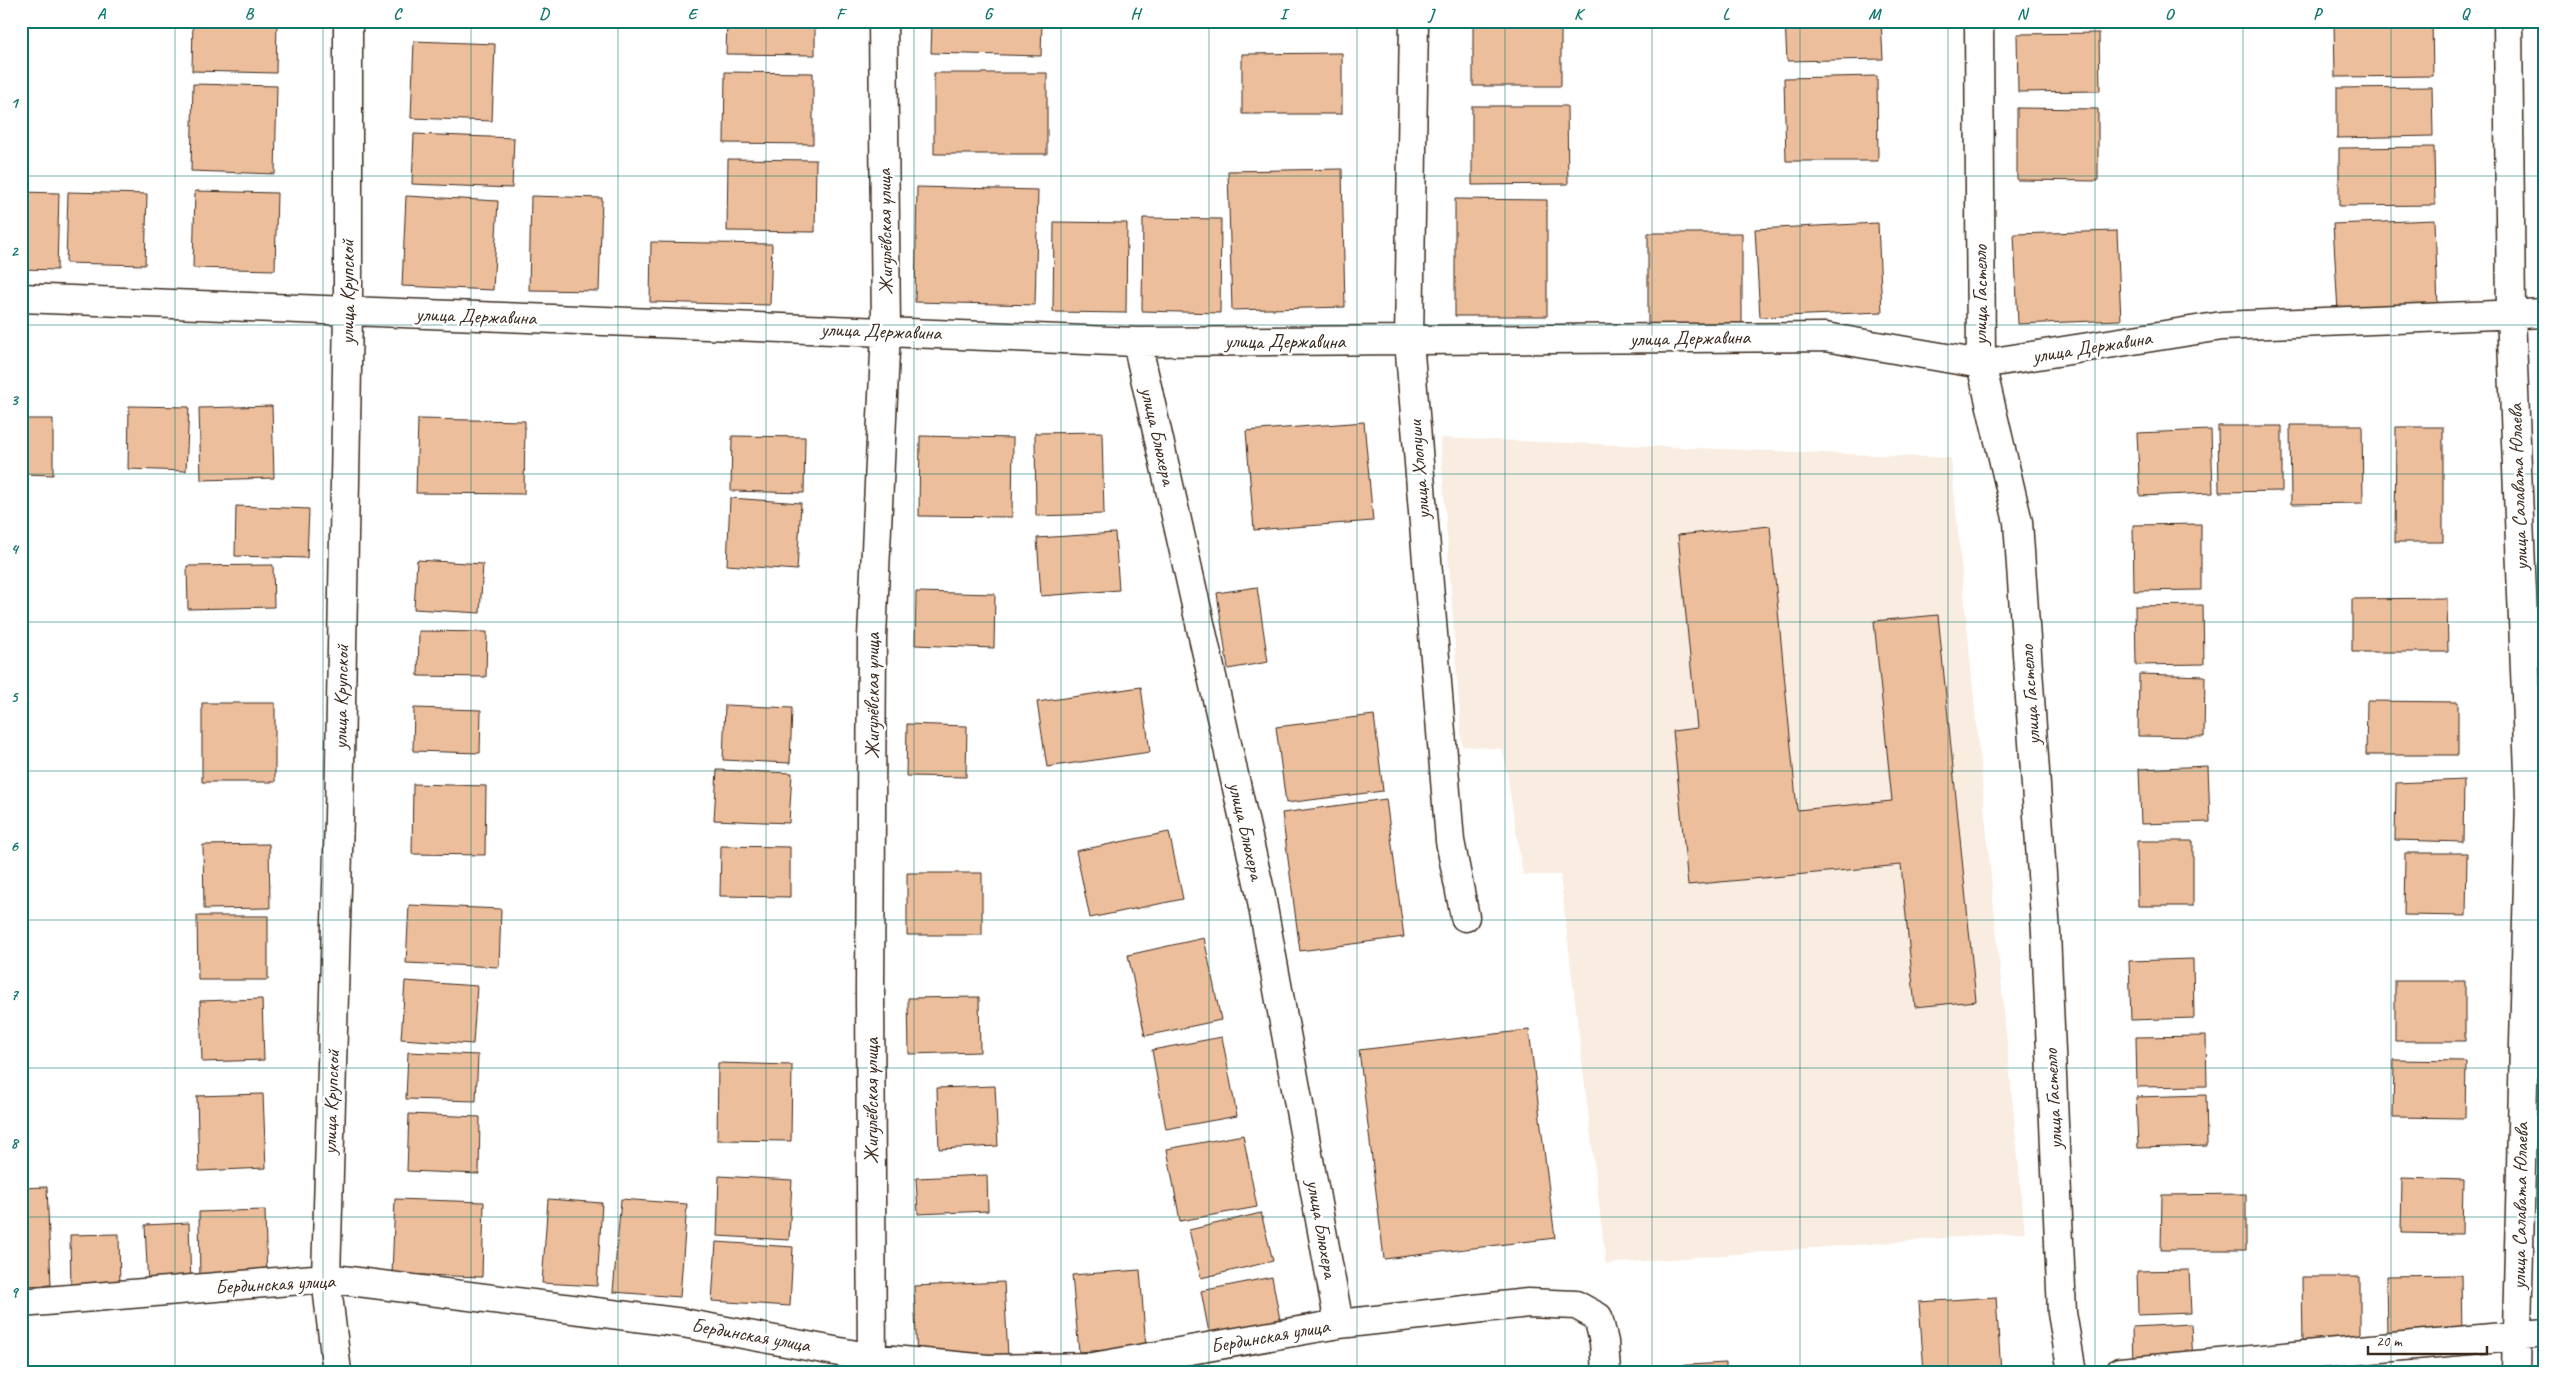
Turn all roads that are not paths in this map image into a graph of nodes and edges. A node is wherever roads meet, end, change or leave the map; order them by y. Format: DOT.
graph roads {
  1 [pos="348,21"];
  2 [pos="883,21"];
  3 [pos="1414,21"];
  4 [pos="1979,21"];
  5 [pos="2508,21"];
  6 [pos="21,298"];
  7 [pos="348,312"];
  8 [pos="2545,313"];
  9 [pos="2512,314"];
  10 [pos="886,330"];
  11 [pos="1409,341"];
  12 [pos="1137,342"];
  13 [pos="1981,364"];
  14 [pos="1465,917"];
  15 [pos="326,1278"];
  16 [pos="21,1303"];
  17 [pos="1339,1324"];
  18 [pos="2545,1333"];
  19 [pos="2516,1335"];
  20 [pos="872,1365"];
  21 [pos="1094,1370"];
  22 [pos="337,1372"];
  23 [pos="1606,1372"];
  24 [pos="2072,1372"];
  25 [pos="2120,1372"];
  26 [pos="2516,1372"];
  1 -- 7 [label="street, улица Крупской"];
  2 -- 10 [label="street, Жигулёвская улица"];
  3 -- 11 [label="street, улица Хлопуши"];
  4 -- 13 [label="street, улица Гастелло"];
  5 -- 9 [label="street, улица Салавата Юлаева"];
  6 -- 7 [label="street, улица Державина"];
  7 -- 10 [label="street, улица Державина"];
  7 -- 15 [label="street, улица Крупской"];
  8 -- 9 [label="street, улица Державина"];
  9 -- 13 [label="street, улица Державина"];
  9 -- 19 [label="street, улица Салавата Юлаева"];
  10 -- 12 [label="street, улица Державина"];
  10 -- 20 [label="street, Жигулёвская улица"];
  11 -- 12 [label="street, улица Державина"];
  11 -- 13 [label="street, улица Державина"];
  11 -- 14 [label="street, улица Хлопуши"];
  12 -- 17 [label="street, улица Блюхера"];
  13 -- 24 [label="street, улица Гастелло"];
  15 -- 16 [label="street, Бердинская улица"];
  15 -- 20 [label="street, Бердинская улица"];
  15 -- 22 [label="street, улица Крупской"];
  17 -- 21 [label="street, Бердинская улица"];
  17 -- 23 [label="street, Бердинская улица"];
  18 -- 19 [label="street"];
  19 -- 25 [label="street"];
  19 -- 26 [label="street, улица Салавата Юлаева"];
  20 -- 21 [label="street, Бердинская улица"];
}
